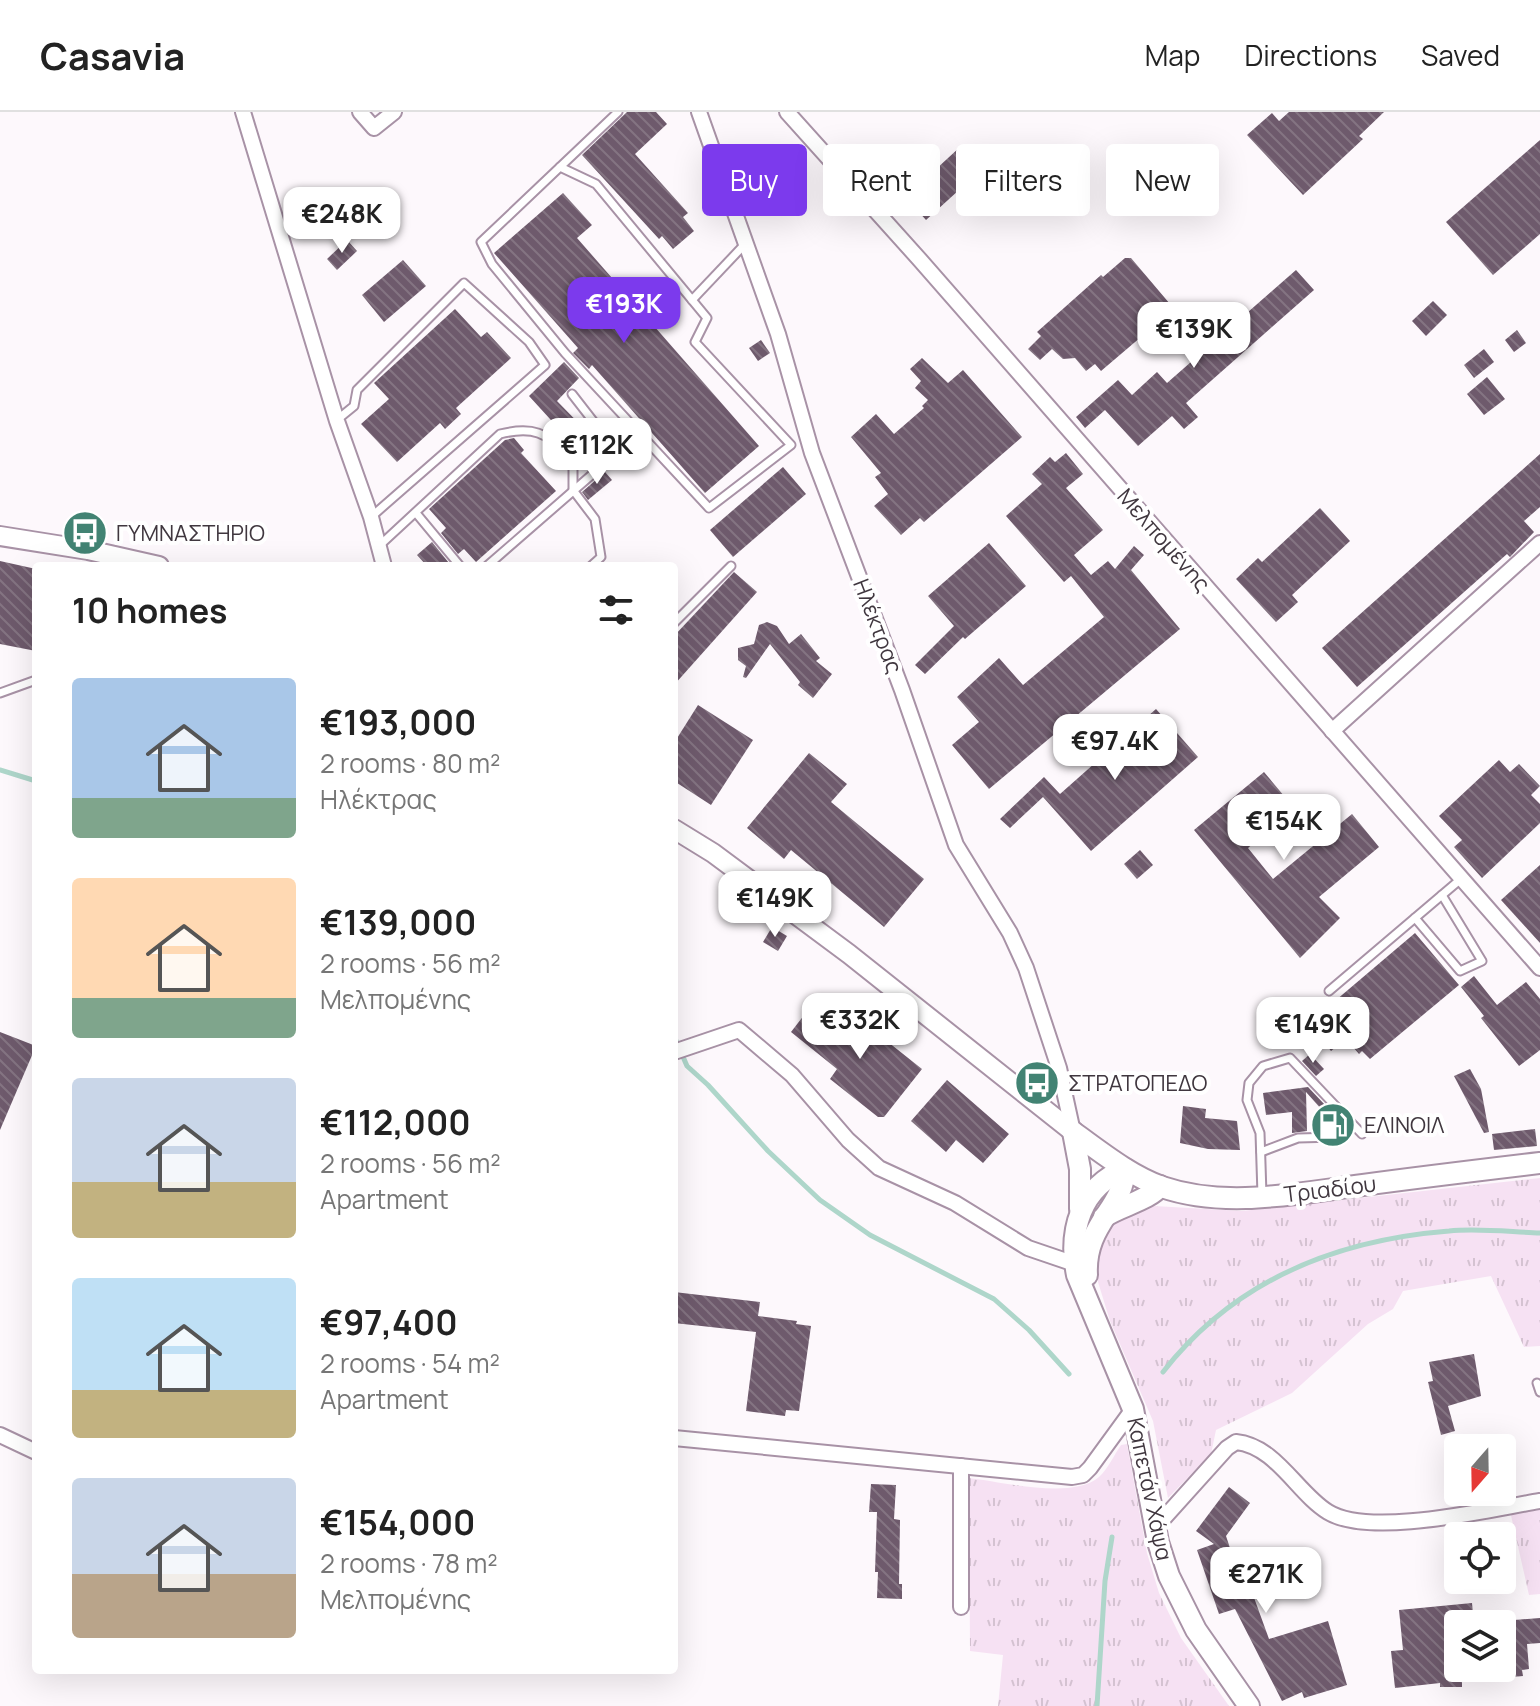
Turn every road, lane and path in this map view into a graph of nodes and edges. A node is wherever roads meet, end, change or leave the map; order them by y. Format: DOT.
graph roads {
  1 [pos="243,112"];
  2 [pos="360,112"];
  3 [pos="394,112"];
  4 [pos="618,112"];
  5 [pos="699,112"];
  6 [pos="787,112"];
  7 [pos="560,167"];
  8 [pos="746,243"];
  9 [pos="692,300"];
  10 [pos="572,394"];
  11 [pos="337,421"];
  12 [pos="573,490"];
  13 [pos="416,513"];
  14 [pos="371,517"];
  15 [pos="0,536"];
  16 [pos="1540,543"];
  17 [pos="379,546"];
  18 [pos="106,560"];
  19 [pos="383,562"];
  20 [pos="457,562"];
  21 [pos="492,562"];
  22 [pos="595,562"];
  23 [pos="731,566"];
  24 [pos="678,619"];
  25 [pos="32,681"];
  26 [pos="0,693"];
  27 [pos="1332,731"];
  28 [pos="678,831"];
  29 [pos="1462,878"];
  30 [pos="1442,895"];
  31 [pos="1415,918"];
  32 [pos="1540,968"];
  33 [pos="1329,991"];
  34 [pos="678,1051"];
  35 [pos="1073,1132"];
  36 [pos="1362,1134"];
  37 [pos="1336,1137"];
  38 [pos="1261,1152"];
  39 [pos="1540,1163"];
  40 [pos="1125,1169"];
  41 [pos="1160,1186"];
  42 [pos="1262,1197"];
  43 [pos="1080,1209"];
  44 [pos="1101,1220"];
  45 [pos="1075,1264"];
  46 [pos="1090,1304"];
  47 [pos="1537,1383"];
  48 [pos="1540,1392"];
  49 [pos="1133,1409"];
  50 [pos="0,1435"];
  51 [pos="678,1438"];
  52 [pos="32,1450"];
  53 [pos="961,1466"];
  54 [pos="1540,1501"];
  55 [pos="1155,1528"];
  56 [pos="961,1607"];
  57 [pos="1249,1706"];
  1 -- 11 [label="street"];
  2 -- 3 [label="street"];
  4 -- 7 [label="lane"];
  5 -- 8 [label="street, Ηλέκτρας"];
  6 -- 27 [label="street, Μελπομένης"];
  7 -- 9 [label="lane"];
  7 -- 9 [label="lane"];
  8 -- 9 [label="lane"];
  8 -- 35 [label="street, Ηλέκτρας"];
  10 -- 12 [label="lane"];
  11 -- 14 [label="street"];
  11 -- 14 [label="lane"];
  12 -- 13 [label="lane"];
  12 -- 21 [label="lane"];
  12 -- 22 [label="lane"];
  13 -- 17 [label="lane"];
  13 -- 20 [label="lane"];
  14 -- 17 [label="street"];
  15 -- 18 [label="street"];
  16 -- 27 [label="street"];
  17 -- 19 [label="street"];
  23 -- 24 [label="lane"];
  25 -- 26 [label="lane"];
  27 -- 29 [label="street, Μελπομένης"];
  28 -- 35 [label="street"];
  29 -- 30 [label="lane"];
  29 -- 32 [label="street, Μελπομένης"];
  30 -- 31 [label="lane"];
  30 -- 31 [label="lane"];
  31 -- 33 [label="lane"];
  34 -- 45 [label="street"];
  35 -- 40 [label="main road, Τριαδίου"];
  35 -- 43 [label="main road, Καπετάν Χάψα"];
  36 -- 38 [label="lane"];
  37 -- 38 [label="lane"];
  38 -- 42 [label="lane"];
  39 -- 42 [label="main road, Τριαδίου"];
  40 -- 41 [label="main road, Τριαδίου"];
  40 -- 43 [label="main road"];
  40 -- 44 [label="main road, Καπετάν Χάψα"];
  41 -- 42 [label="main road, Τριαδίου"];
  41 -- 44 [label="main road"];
  43 -- 45 [label="main road, Καπετάν Χάψα"];
  44 -- 46 [label="main road, Καπετάν Χάψα"];
  45 -- 46 [label="main road, Καπετάν Χάψα"];
  46 -- 49 [label="main road, Καπετάν Χάψα"];
  47 -- 48 [label="lane"];
  49 -- 53 [label="street"];
  49 -- 55 [label="main road, Καπετάν Χάψα"];
  50 -- 52 [label="street"];
  51 -- 53 [label="street"];
  53 -- 56 [label="street"];
  54 -- 55 [label="street"];
  55 -- 57 [label="main road, Καπετάν Χάψα"];
}
